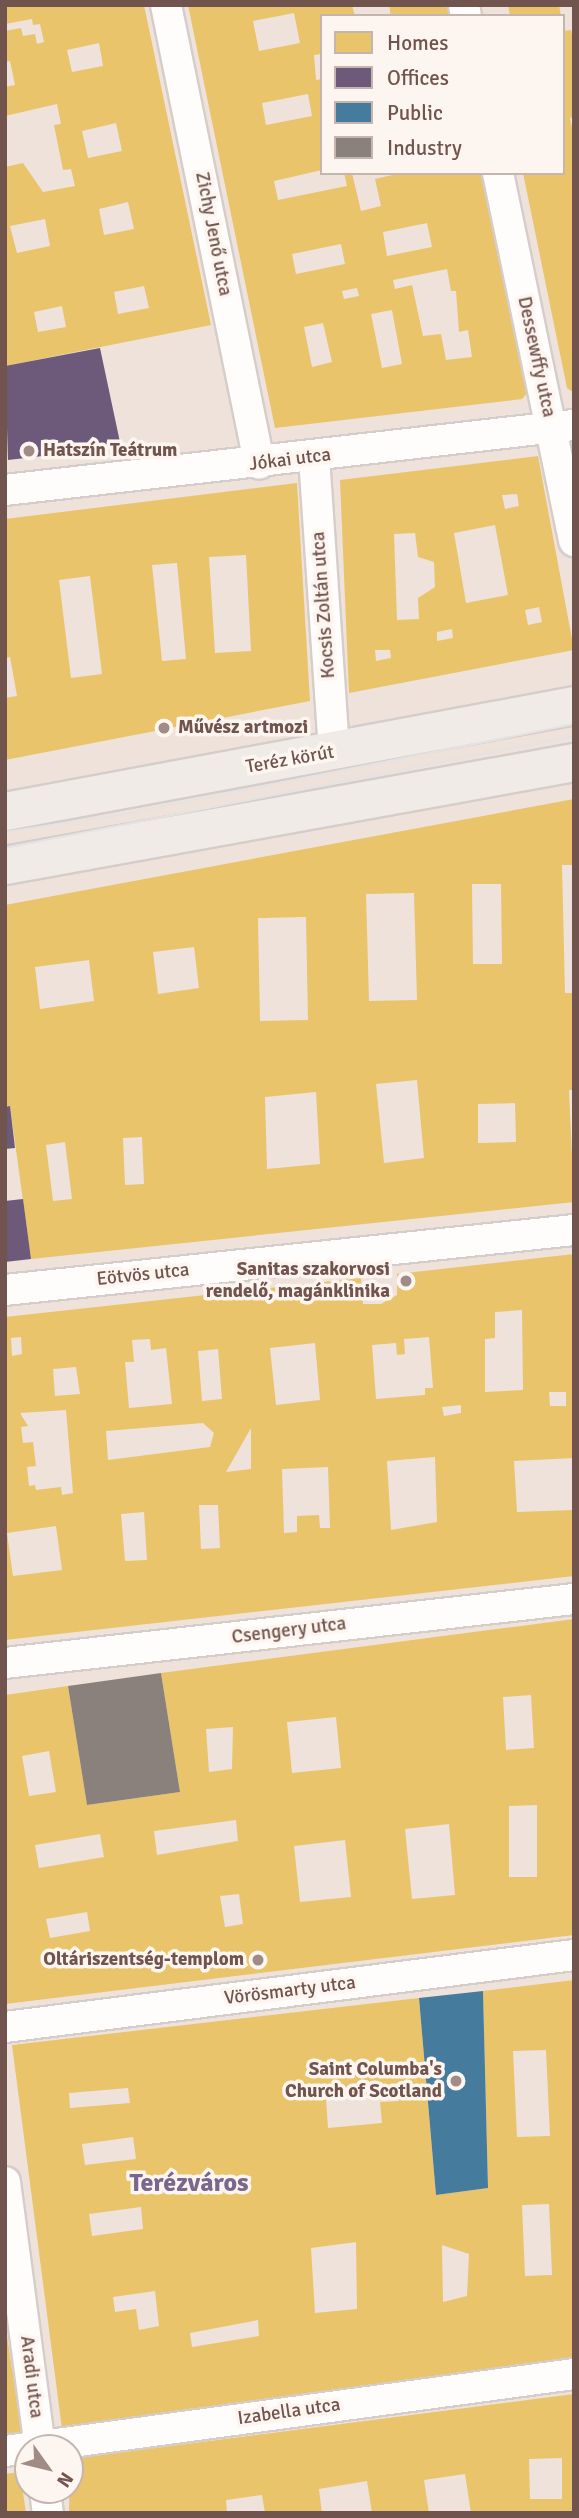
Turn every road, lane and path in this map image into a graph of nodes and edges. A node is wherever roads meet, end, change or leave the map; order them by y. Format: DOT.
graph roads {
  1 [pos="166,5"];
  2 [pos="499,175"];
  3 [pos="562,426"];
  4 [pos="314,457"];
  5 [pos="259,464"];
  6 [pos="5,490"];
  7 [pos="574,541"];
  8 [pos="574,705"];
  9 [pos="334,752"];
  10 [pos="574,762"];
  11 [pos="5,811"];
  12 [pos="5,865"];
  13 [pos="574,1230"];
  14 [pos="5,1290"];
  15 [pos="574,1599"];
  16 [pos="5,1663"];
  17 [pos="574,1955"];
  18 [pos="5,2026"];
  19 [pos="5,2182"];
  20 [pos="574,2374"];
  21 [pos="37,2434"];
  22 [pos="84,2441"];
  1 -- 5 [label="street, Zichy Jenő utca"];
  2 -- 3 [label="street, Dessewffy utca"];
  3 -- 4 [label="street, Jókai utca"];
  3 -- 7 [label="street, Dessewffy utca"];
  4 -- 5 [label="street, Jókai utca"];
  4 -- 9 [label="street, Kocsis Zoltán utca"];
  5 -- 6 [label="street, Jókai utca"];
  8 -- 9 [label="main road, Teréz körút"];
  9 -- 11 [label="main road, Teréz körút"];
  10 -- 12 [label="main road"];
  13 -- 14 [label="street, Eötvös utca"];
  15 -- 16 [label="street, Csengery utca"];
  17 -- 18 [label="street, Vörösmarty utca"];
  19 -- 21 [label="street, Aradi utca"];
  20 -- 22 [label="street, Izabella utca"];
}
